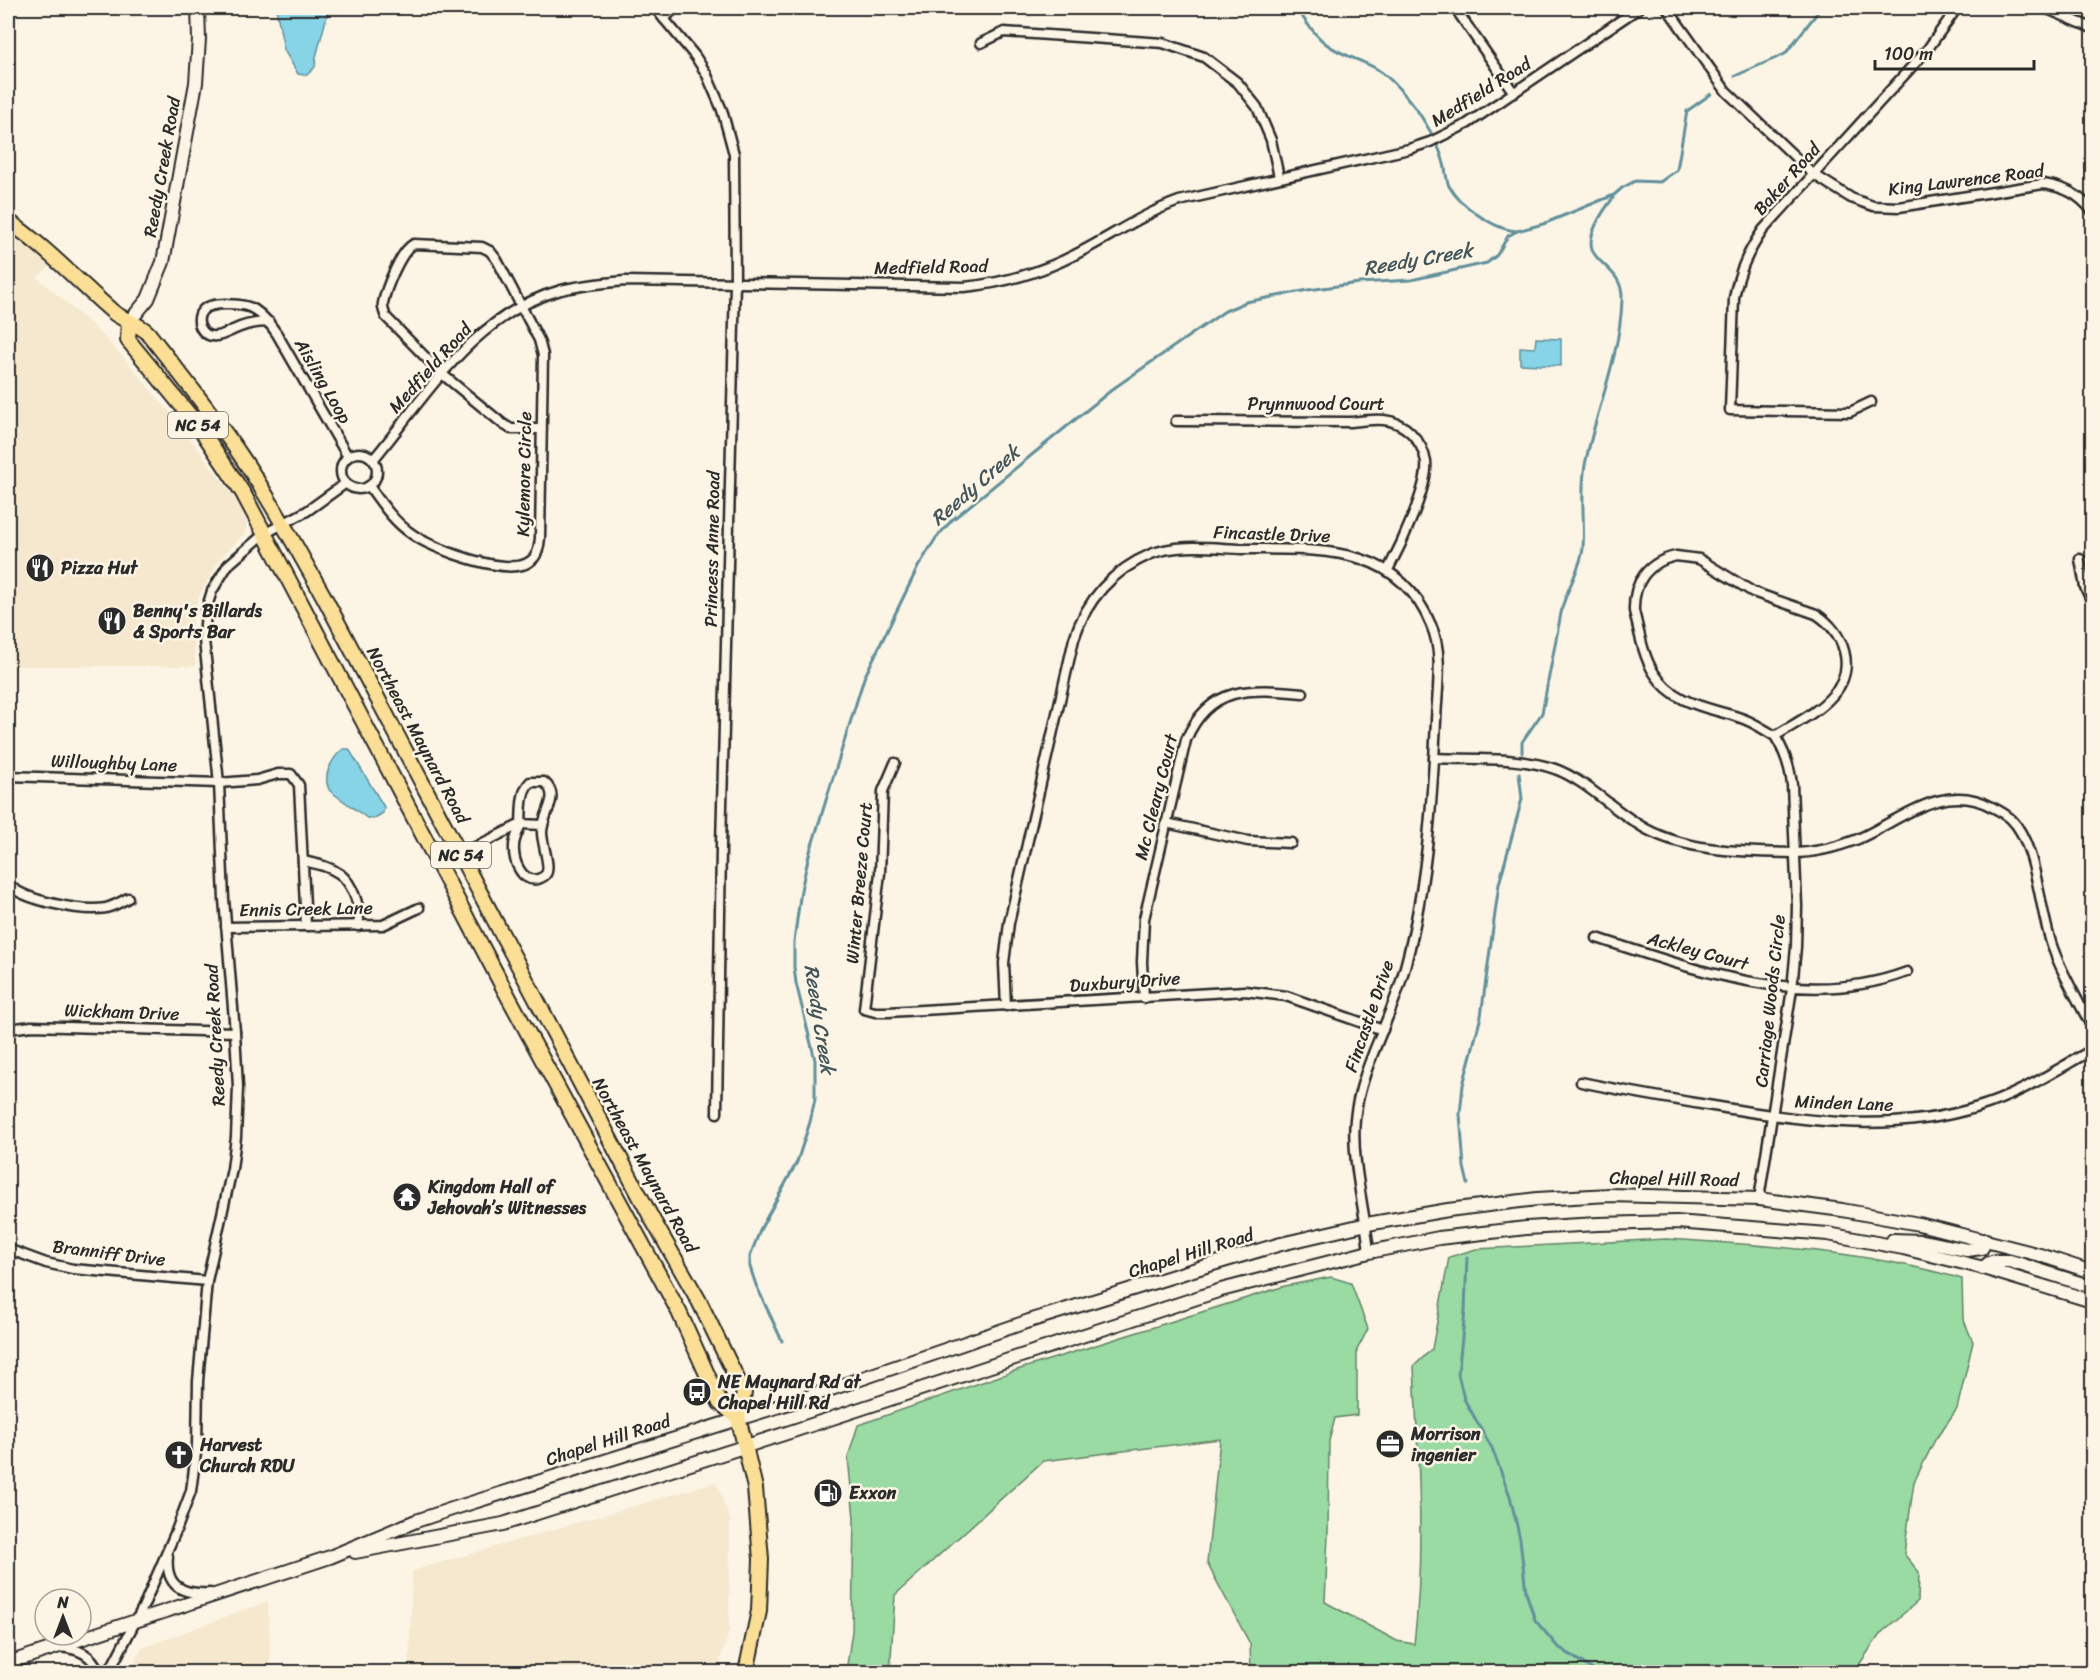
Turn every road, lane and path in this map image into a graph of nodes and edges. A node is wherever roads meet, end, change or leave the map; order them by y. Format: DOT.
graph roads {
  1 [pos="198,8"];
  2 [pos="655,8"];
  3 [pos="675,8"];
  4 [pos="1455,8"];
  5 [pos="1639,8"];
  6 [pos="1667,8"];
  7 [pos="1956,8"];
  8 [pos="2045,8"];
  9 [pos="664,19"];
  10 [pos="2092,28"];
  11 [pos="981,43"];
  12 [pos="1514,93"];
  13 [pos="1813,174"];
  14 [pos="1279,177"];
  15 [pos="2092,210"];
  16 [pos="8,221"];
  17 [pos="735,283"];
  18 [pos="521,307"];
  19 [pos="129,322"];
  20 [pos="269,322"];
  21 [pos="442,374"];
  22 [pos="1871,402"];
  23 [pos="1176,421"];
  24 [pos="542,429"];
  25 [pos="348,458"];
  26 [pos="373,460"];
  27 [pos="346,483"];
  28 [pos="369,486"];
  29 [pos="284,524"];
  30 [pos="264,534"];
  31 [pos="2080,559"];
  32 [pos="1388,570"];
  33 [pos="2092,602"];
  34 [pos="1303,693"];
  35 [pos="1775,736"];
  36 [pos="1434,758"];
  37 [pos="895,763"];
  38 [pos="8,776"];
  39 [pos="219,783"];
  40 [pos="1166,823"];
  41 [pos="521,824"];
  42 [pos="542,825"];
  43 [pos="1291,843"];
  44 [pos="1795,853"];
  45 [pos="461,854"];
  46 [pos="303,861"];
  47 [pos="8,884"];
  48 [pos="128,898"];
  49 [pos="419,908"];
  50 [pos="306,926"];
  51 [pos="358,926"];
  52 [pos="226,927"];
  53 [pos="1597,938"];
  54 [pos="1907,972"];
  55 [pos="1792,989"];
  56 [pos="1144,998"];
  57 [pos="1006,1006"];
  58 [pos="864,1009"];
  59 [pos="2092,1028"];
  60 [pos="8,1029"];
  61 [pos="1383,1030"];
  62 [pos="235,1032"];
  63 [pos="2092,1050"];
  64 [pos="1581,1082"];
  65 [pos="717,1113"];
  66 [pos="1773,1116"];
  67 [pos="1759,1199"];
  68 [pos="1366,1224"];
  69 [pos="1862,1240"];
  70 [pos="1986,1240"];
  71 [pos="8,1249"];
  72 [pos="1369,1252"];
  73 [pos="1983,1268"];
  74 [pos="2092,1272"];
  75 [pos="207,1281"];
  76 [pos="2092,1287"];
  77 [pos="2092,1301"];
  78 [pos="738,1417"];
  79 [pos="743,1446"];
  80 [pos="168,1550"];
  81 [pos="330,1557"];
  82 [pos="228,1591"];
  83 [pos="136,1622"];
  84 [pos="93,1636"];
  85 [pos="60,1647"];
  86 [pos="8,1663"];
  87 [pos="99,1672"];
  88 [pos="109,1672"];
  89 [pos="746,1672"];
  1 -- 19 [label="main road, Reedy Creek Road"];
  2 -- 9 [label="street, Princess Anne Road"];
  3 -- 9 [label="street"];
  4 -- 12 [label="street"];
  5 -- 12 [label="street, Medfield Road"];
  6 -- 13 [label="street, King Lawrence Road"];
  7 -- 13 [label="street, Baker Road"];
  8 -- 10 [label="street"];
  9 -- 17 [label="street, Princess Anne Road"];
  11 -- 14 [label="street"];
  12 -- 14 [label="street, Medfield Road"];
  13 -- 15 [label="street, King Lawrence Road"];
  13 -- 22 [label="street, Baker Road"];
  14 -- 17 [label="street, Medfield Road"];
  16 -- 19 [label="main road, Northeast Maynard Road / NC 54"];
  17 -- 18 [label="street, Medfield Road"];
  17 -- 65 [label="street, Princess Anne Road"];
  18 -- 21 [label="street, Medfield Road"];
  18 -- 21 [label="street, Kylemore Circle"];
  18 -- 24 [label="street, Kylemore Circle"];
  19 -- 29 [label="main road, Northeast Maynard Road / NC 54"];
  19 -- 30 [label="main road, NC 54"];
  20 -- 20 [label="street, Aisling Loop"];
  20 -- 25 [label="street, Aisling Loop"];
  21 -- 24 [label="street"];
  21 -- 26 [label="street, Medfield Road"];
  23 -- 32 [label="street, Prynnwood Court"];
  24 -- 28 [label="street, Kylemore Circle"];
  25 -- 26 [label="street"];
  25 -- 27 [label="street"];
  26 -- 28 [label="street, Medfield Road"];
  27 -- 28 [label="street"];
  27 -- 29 [label="street"];
  29 -- 30 [label="street"];
  29 -- 45 [label="main road, Northeast Maynard Road / NC 54"];
  30 -- 39 [label="street, Reedy Creek Road"];
  30 -- 78 [label="main road, NC 54"];
  31 -- 33 [label="street"];
  32 -- 36 [label="street, Fincastle Drive"];
  32 -- 57 [label="street, Fincastle Drive"];
  34 -- 40 [label="street, Mc Cleary Court"];
  35 -- 35 [label="street"];
  35 -- 44 [label="street, Carriage Woods Circle"];
  36 -- 44 [label="street"];
  36 -- 61 [label="street, Fincastle Drive"];
  37 -- 58 [label="street, Winter Breeze Court"];
  38 -- 39 [label="street, Willoughby Lane"];
  39 -- 46 [label="street, Willoughby Lane"];
  39 -- 52 [label="street, Reedy Creek Road"];
  40 -- 43 [label="street"];
  40 -- 56 [label="street, Mc Cleary Court"];
  41 -- 42 [label="street"];
  41 -- 42 [label="street"];
  41 -- 42 [label="street"];
  41 -- 45 [label="street"];
  44 -- 55 [label="street, Carriage Woods Circle"];
  44 -- 59 [label="street"];
  45 -- 78 [label="main road, Northeast Maynard Road / NC 54"];
  46 -- 50 [label="street"];
  46 -- 51 [label="street"];
  47 -- 48 [label="street"];
  49 -- 51 [label="street, Ennis Creek Lane"];
  50 -- 51 [label="street, Ennis Creek Lane"];
  50 -- 52 [label="street, Ennis Creek Lane"];
  52 -- 62 [label="street, Reedy Creek Road"];
  53 -- 55 [label="street, Ackley Court"];
  54 -- 55 [label="street, Ackley Court"];
  55 -- 66 [label="street, Carriage Woods Circle"];
  56 -- 57 [label="street, Duxbury Drive"];
  56 -- 61 [label="street, Duxbury Drive"];
  57 -- 58 [label="street, Duxbury Drive"];
  60 -- 62 [label="street, Wickham Drive"];
  61 -- 68 [label="street, Fincastle Drive"];
  62 -- 75 [label="street, Reedy Creek Road"];
  63 -- 66 [label="street, Minden Lane"];
  64 -- 66 [label="street, Minden Lane"];
  66 -- 67 [label="street, Carriage Woods Circle"];
  67 -- 68 [label="main road, Chapel Hill Road"];
  67 -- 70 [label="main road, Chapel Hill Road"];
  68 -- 72 [label="street, Fincastle Drive"];
  68 -- 78 [label="main road, Chapel Hill Road"];
  69 -- 70 [label="main road"];
  69 -- 72 [label="main road, Chapel Hill Road"];
  69 -- 73 [label="main road, Chapel Hill Road"];
  70 -- 74 [label="main road, Chapel Hill Road"];
  71 -- 75 [label="street, Branniff Drive"];
  72 -- 79 [label="main road, Chapel Hill Road"];
  73 -- 76 [label="main road"];
  73 -- 77 [label="main road, Chapel Hill Road"];
  75 -- 80 [label="street, Reedy Creek Road"];
  78 -- 79 [label="main road, Northeast Maynard Road / NC 54"];
  78 -- 81 [label="main road, Chapel Hill Road"];
  79 -- 81 [label="main road, Chapel Hill Road"];
  79 -- 89 [label="main road, Northeast Maynard Road"];
  80 -- 82 [label="street, Reedy Creek Road"];
  80 -- 83 [label="street, Reedy Creek Road"];
  81 -- 82 [label="main road, Chapel Hill Road"];
  82 -- 83 [label="main road, Chapel Hill Road"];
  83 -- 84 [label="main road, Chapel Hill Road"];
  83 -- 88 [label="street, Reedy Creek Road"];
  85 -- 86 [label="main road, Chapel Hill Road"];
  85 -- 87 [label="street"];
}
